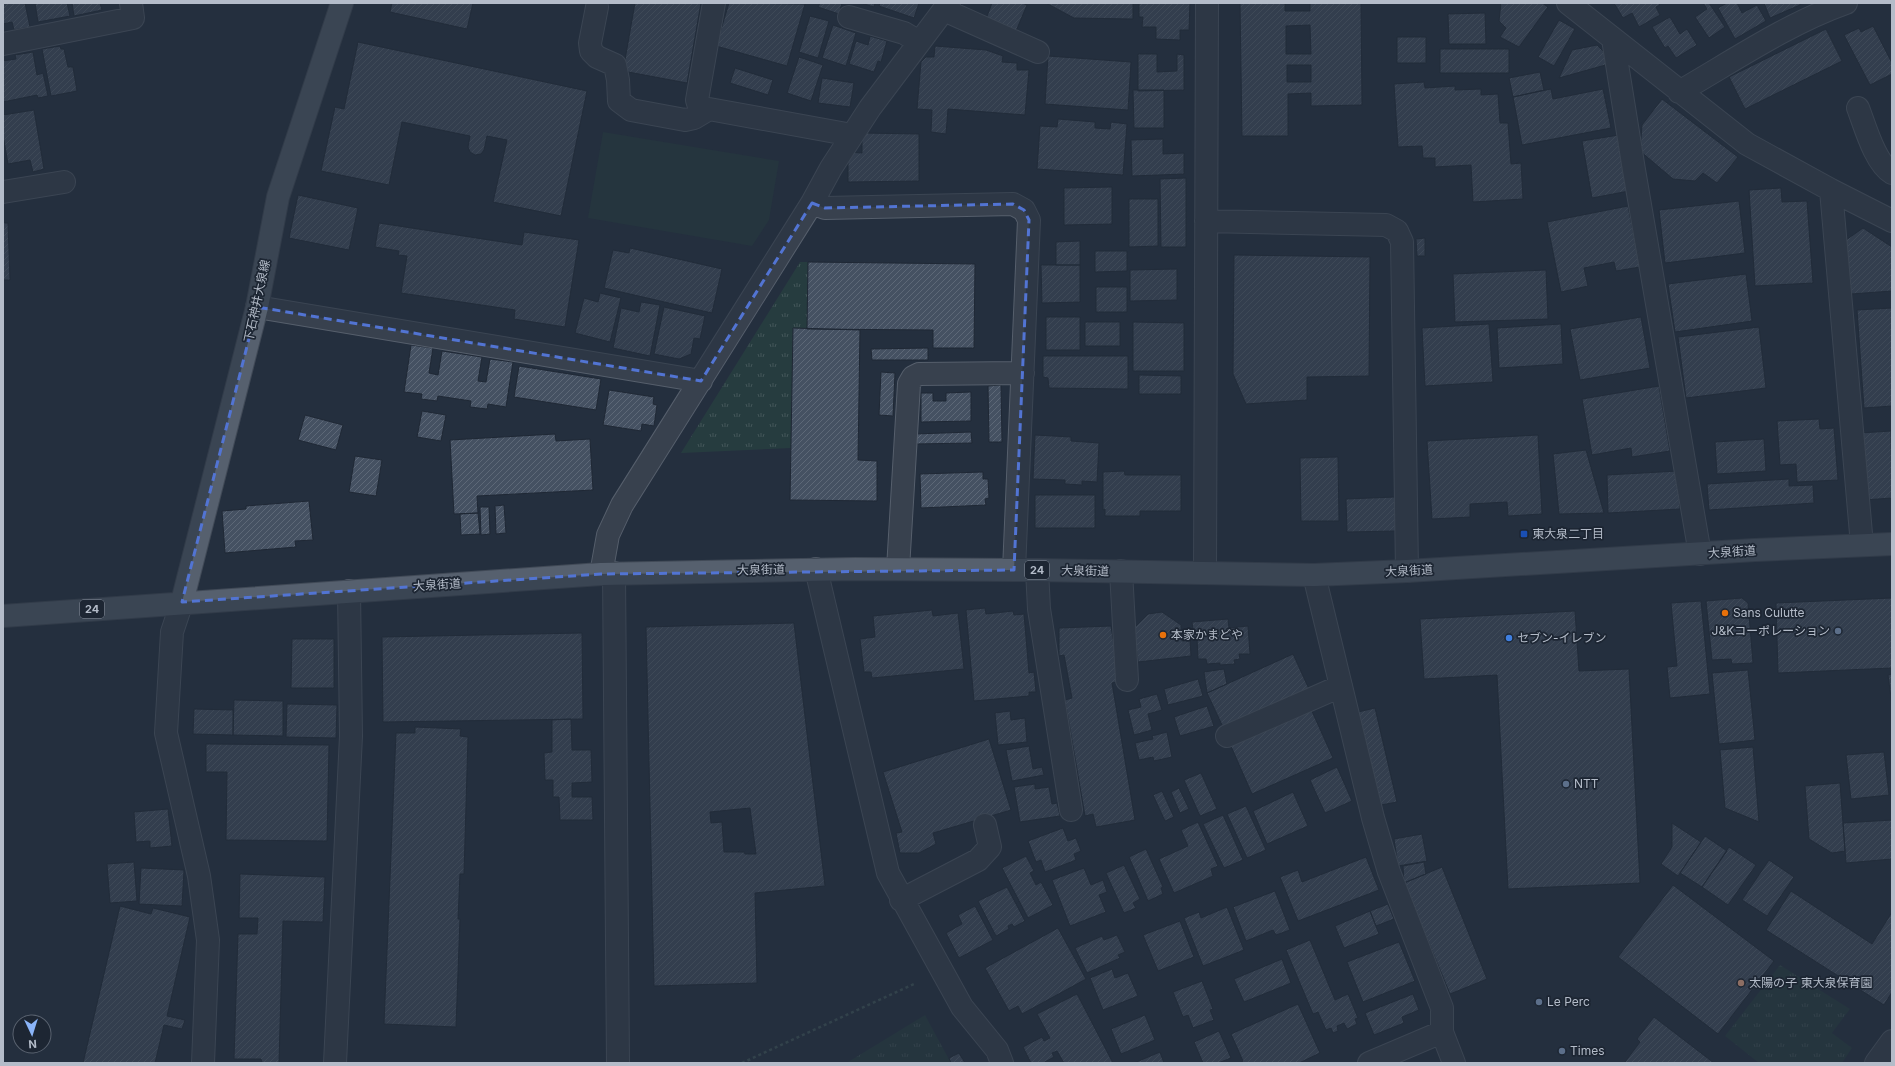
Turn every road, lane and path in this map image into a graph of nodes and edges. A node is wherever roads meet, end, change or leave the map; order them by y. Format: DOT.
graph roads {
  1 [pos="131,3"];
  2 [pos="342,3"];
  3 [pos="714,3"];
  4 [pos="1207,3"];
  5 [pos="1568,3"];
  6 [pos="1846,3"];
  7 [pos="947,6"];
  8 [pos="597,8"];
  9 [pos="849,17"];
  10 [pos="1613,39"];
  11 [pos="919,42"];
  12 [pos="3,44"];
  13 [pos="1038,52"];
  14 [pos="1679,92"];
  15 [pos="1858,108"];
  16 [pos="701,113"];
  17 [pos="852,135"];
  18 [pos="1892,173"];
  19 [pos="64,182"];
  20 [pos="1831,190"];
  21 [pos="3,192"];
  22 [pos="812,203"];
  23 [pos="1206,221"];
  24 [pos="1892,221"];
  25 [pos="257,307"];
  26 [pos="1022,374"];
  27 [pos="701,381"];
  28 [pos="1892,544"];
  29 [pos="1862,545"];
  30 [pos="1700,554"];
  31 [pos="816,569"];
  32 [pos="898,569"];
  33 [pos="1014,570"];
  34 [pos="1037,570"];
  35 [pos="1121,571"];
  36 [pos="1407,571"];
  37 [pos="1205,573"];
  38 [pos="607,574"];
  39 [pos="1314,575"];
  40 [pos="349,591"];
  41 [pos="182,602"];
  42 [pos="3,616"];
  43 [pos="1127,680"];
  44 [pos="1341,686"];
  45 [pos="1227,736"];
  46 [pos="1071,810"];
  47 [pos="985,826"];
  48 [pos="901,900"];
  49 [pos="942,971"];
  50 [pos="1442,1032"];
  51 [pos="1892,1041"];
  52 [pos="203,1063"];
  53 [pos="335,1063"];
  54 [pos="618,1063"];
  55 [pos="742,1063"];
  56 [pos="1002,1063"];
  57 [pos="1369,1063"];
  58 [pos="1454,1063"];
  59 [pos="1876,1063"];
  1 -- 12 [label="street"];
  2 -- 25 [label="main road, 下石神井大泉線"];
  3 -- 16 [label="street"];
  4 -- 23 [label="street"];
  5 -- 10 [label="street"];
  6 -- 14 [label="street"];
  7 -- 11 [label="street"];
  7 -- 13 [label="street"];
  8 -- 16 [label="street"];
  9 -- 11 [label="street"];
  10 -- 14 [label="street"];
  10 -- 30 [label="street"];
  11 -- 17 [label="street"];
  14 -- 20 [label="street"];
  15 -- 18 [label="street"];
  16 -- 17 [label="street"];
  17 -- 22 [label="street"];
  19 -- 21 [label="street"];
  20 -- 24 [label="street"];
  20 -- 29 [label="street"];
  22 -- 26 [label="street"];
  22 -- 27 [label="street"];
  23 -- 36 [label="street"];
  23 -- 37 [label="street"];
  25 -- 27 [label="street"];
  25 -- 41 [label="main road, 下石神井大泉線"];
  26 -- 32 [label="street"];
  26 -- 33 [label="street"];
  27 -- 38 [label="street"];
  28 -- 29 [label="main road, 大泉街道 / 24"];
  29 -- 30 [label="main road, 大泉街道 / 24"];
  30 -- 36 [label="main road, 大泉街道 / 24"];
  31 -- 32 [label="main road, 大泉街道 / 24"];
  31 -- 38 [label="main road, 大泉街道 / 24"];
  31 -- 48 [label="street"];
  32 -- 33 [label="main road, 大泉街道 / 24"];
  33 -- 34 [label="main road, 大泉街道 / 24"];
  34 -- 35 [label="main road, 大泉街道 / 24"];
  34 -- 46 [label="street"];
  35 -- 37 [label="main road, 大泉街道 / 24"];
  35 -- 43 [label="street"];
  36 -- 39 [label="main road, 大泉街道 / 24"];
  37 -- 39 [label="main road, 大泉街道 / 24"];
  38 -- 40 [label="main road, 大泉街道 / 24"];
  38 -- 54 [label="street"];
  39 -- 44 [label="street"];
  40 -- 41 [label="main road, 大泉街道 / 24"];
  40 -- 53 [label="street"];
  41 -- 42 [label="main road, 24"];
  41 -- 52 [label="street"];
  44 -- 45 [label="street"];
  44 -- 50 [label="street"];
  47 -- 48 [label="street"];
  48 -- 49 [label="street"];
  49 -- 55 [label="path"];
  49 -- 56 [label="street"];
  50 -- 57 [label="street"];
  50 -- 58 [label="street"];
  51 -- 59 [label="street"];
}
